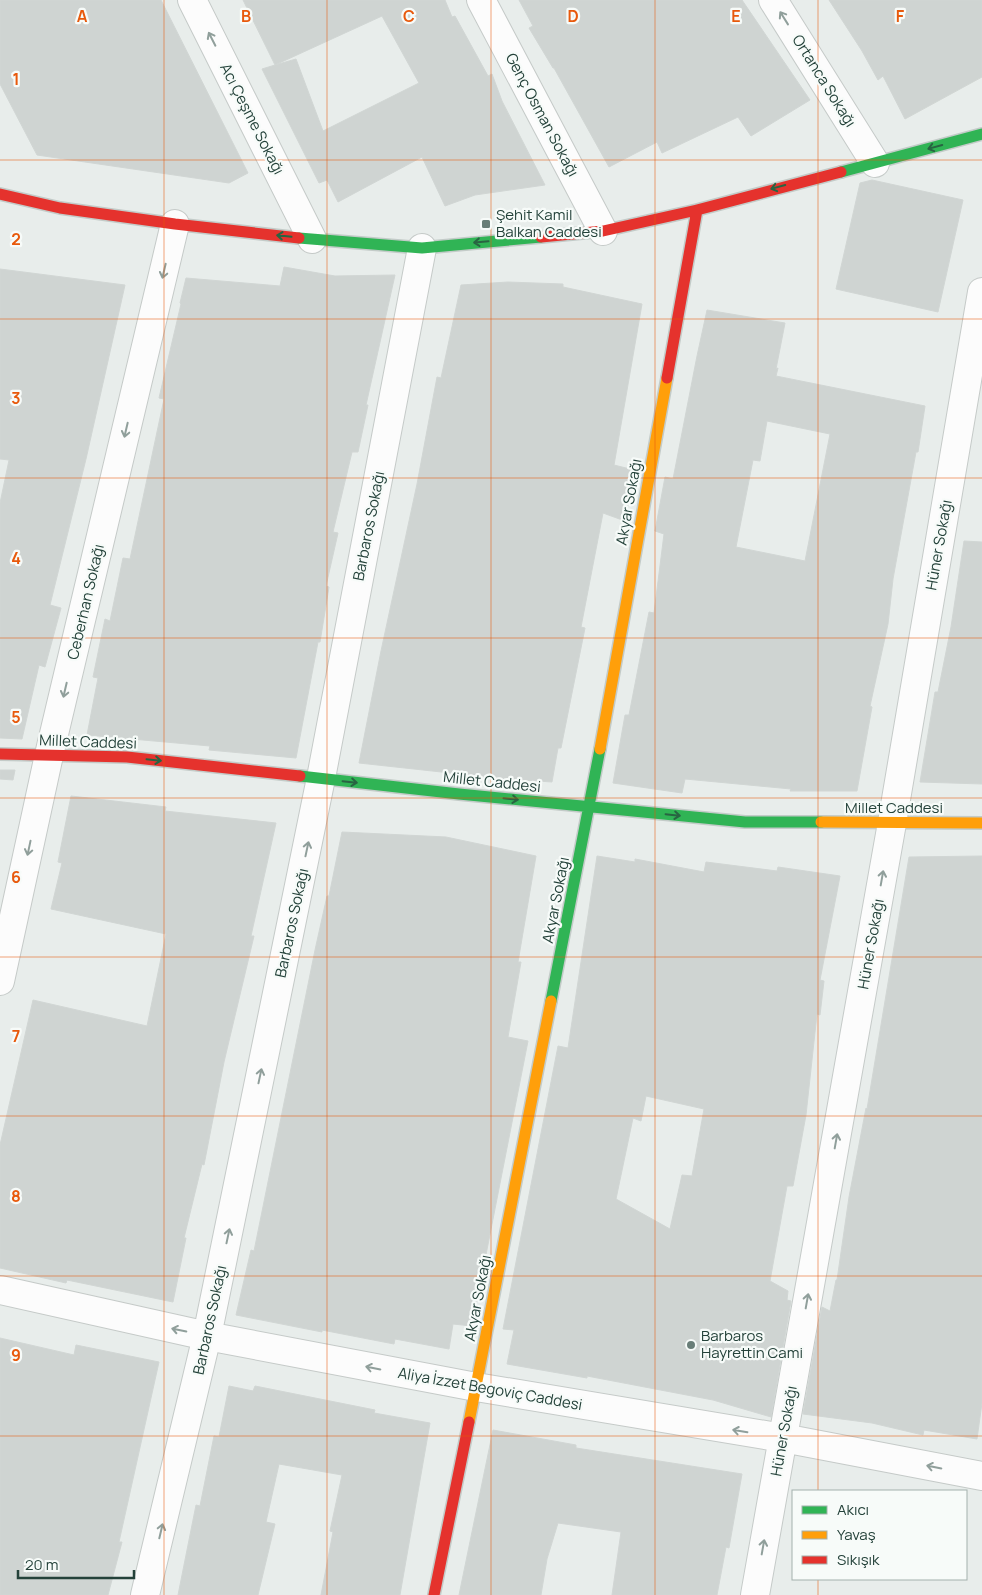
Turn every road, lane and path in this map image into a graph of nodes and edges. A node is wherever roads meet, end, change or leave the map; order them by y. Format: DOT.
graph roads {
  1 [pos="192,0"];
  2 [pos="481,0"];
  3 [pos="773,0"];
  4 [pos="982,134"];
  5 [pos="875,163"];
  6 [pos="0,194"];
  7 [pos="697,210"];
  8 [pos="175,224"];
  9 [pos="603,231"];
  10 [pos="312,239"];
  11 [pos="422,248"];
  12 [pos="982,292"];
  13 [pos="0,754"];
  14 [pos="49,755"];
  15 [pos="321,778"];
  16 [pos="589,807"];
  17 [pos="892,823"];
  18 [pos="982,823"];
  19 [pos="0,981"];
  20 [pos="0,1290"];
  21 [pos="207,1336"];
  22 [pos="476,1388"];
  23 [pos="783,1438"];
  24 [pos="982,1476"];
  25 [pos="145,1595"];
  26 [pos="434,1595"];
  27 [pos="755,1595"];
  10 -- 1 [label="street, Acı Çeşme Sokağı, one-way"];
  2 -- 9 [label="street, Genç Osman Sokağı"];
  5 -- 3 [label="street, Ortanca Sokağı, one-way"];
  4 -- 5 [label="street, one-way"];
  5 -- 7 [label="street, one-way"];
  6 -- 8 [label="street"];
  7 -- 9 [label="street"];
  7 -- 16 [label="street, Akyar Sokağı"];
  10 -- 8 [label="street, one-way"];
  8 -- 14 [label="street, Ceberhan Sokağı, one-way"];
  9 -- 11 [label="street, one-way"];
  10 -- 11 [label="street"];
  11 -- 15 [label="street, Barbaros Sokağı"];
  12 -- 17 [label="street, Hüner Sokağı"];
  13 -- 14 [label="street, Millet Caddesi"];
  14 -- 15 [label="street, Millet Caddesi, one-way"];
  14 -- 19 [label="street, Ceberhan Sokağı, one-way"];
  15 -- 16 [label="street, Millet Caddesi, one-way"];
  21 -- 15 [label="street, Barbaros Sokağı, one-way"];
  16 -- 17 [label="street, Millet Caddesi, one-way"];
  16 -- 22 [label="street, Akyar Sokağı"];
  17 -- 18 [label="street, Millet Caddesi"];
  23 -- 17 [label="street, Hüner Sokağı, one-way"];
  21 -- 20 [label="street, Aliya İzzet Begoviç Caddesi, one-way"];
  22 -- 21 [label="street, Aliya İzzet Begoviç Caddesi, one-way"];
  25 -- 21 [label="street, Barbaros Sokağı, one-way"];
  23 -- 22 [label="street, Aliya İzzet Begoviç Caddesi, one-way"];
  22 -- 26 [label="street, Akyar Sokağı"];
  24 -- 23 [label="street, Aliya İzzet Begoviç Caddesi, one-way"];
  27 -- 23 [label="street, Hüner Sokağı, one-way"];
}
